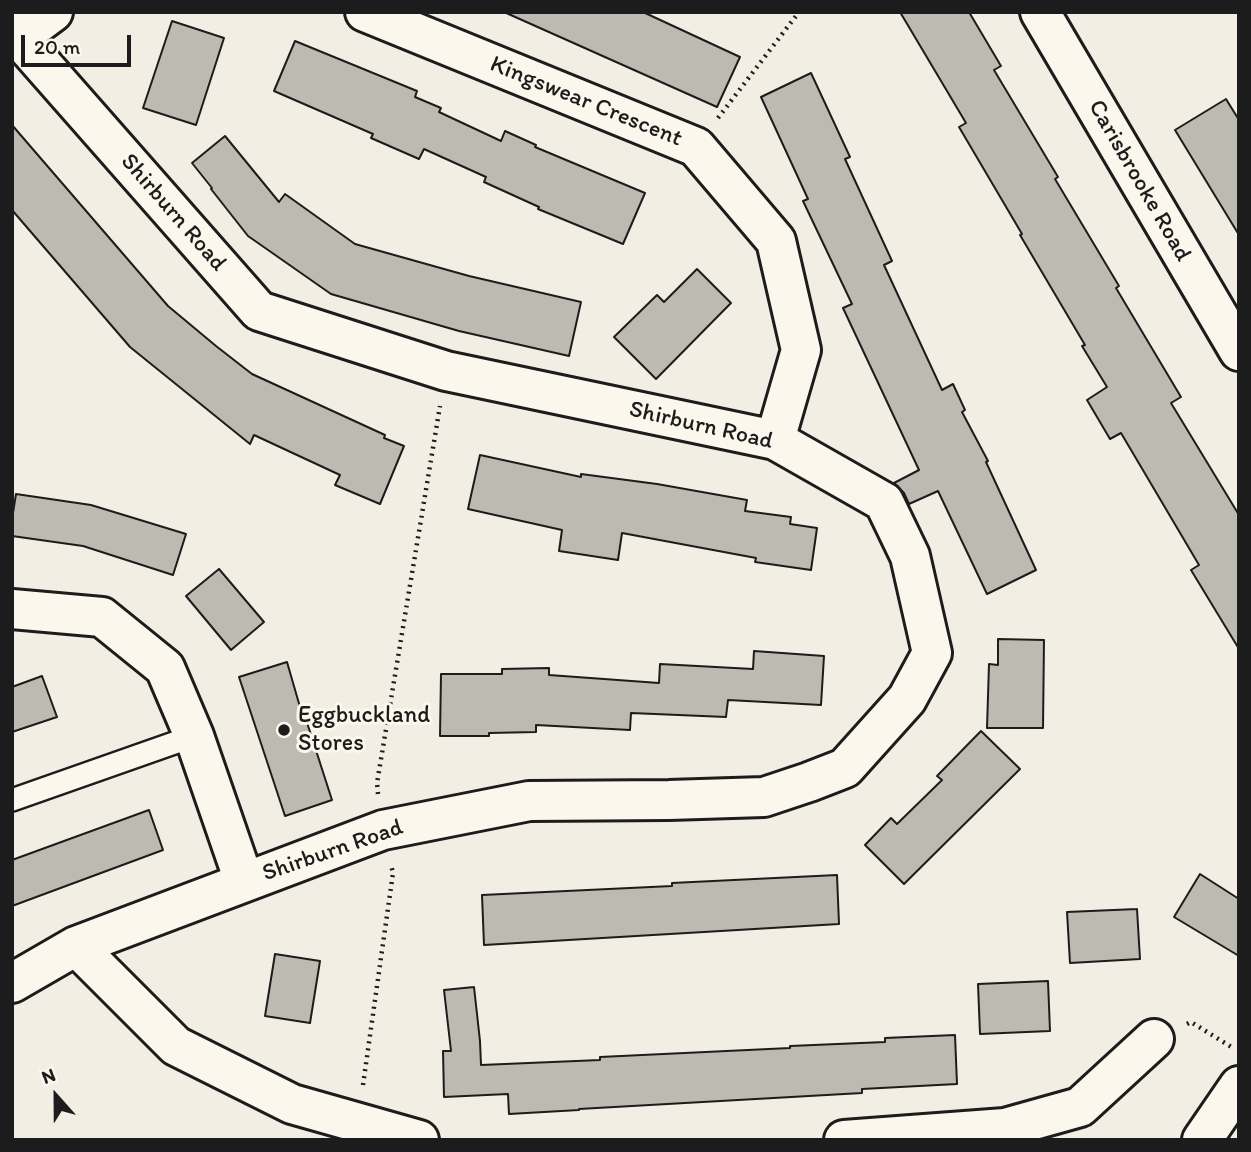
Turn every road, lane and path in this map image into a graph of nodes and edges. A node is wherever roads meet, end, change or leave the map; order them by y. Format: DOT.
graph roads {
  1 [pos="52,12"];
  2 [pos="365,12"];
  3 [pos="799,12"];
  4 [pos="1040,12"];
  5 [pos="15,34"];
  6 [pos="696,147"];
  7 [pos="1239,351"];
  8 [pos="446,371"];
  9 [pos="775,440"];
  10 [pos="12,609"];
  11 [pos="194,736"];
  12 [pos="12,800"];
  13 [pos="383,830"];
  14 [pos="244,881"];
  15 [pos="76,946"];
  16 [pos="12,983"];
  17 [pos="1154,1039"];
  18 [pos="1239,1052"];
  19 [pos="1239,1086"];
  20 [pos="358,1123"];
  21 [pos="419,1140"];
  22 [pos="844,1140"];
  23 [pos="1202,1140"];
  1 -- 5 [label="street"];
  2 -- 6 [label="street, Kingswear Crescent"];
  3 -- 6 [label="path"];
  4 -- 7 [label="street, Carisbrooke Road"];
  5 -- 8 [label="street, Shirburn Road"];
  6 -- 9 [label="street, Kingswear Crescent"];
  8 -- 9 [label="street, Shirburn Road"];
  8 -- 13 [label="path"];
  9 -- 13 [label="street, Shirburn Road"];
  10 -- 11 [label="street"];
  11 -- 12 [label="lane"];
  11 -- 14 [label="street"];
  13 -- 14 [label="street, Shirburn Road"];
  13 -- 20 [label="path"];
  14 -- 15 [label="street, Shirburn Road"];
  15 -- 16 [label="street, Shirburn Road"];
  15 -- 20 [label="street"];
  17 -- 18 [label="path"];
  17 -- 22 [label="street"];
  19 -- 23 [label="street"];
  20 -- 21 [label="street"];
}
